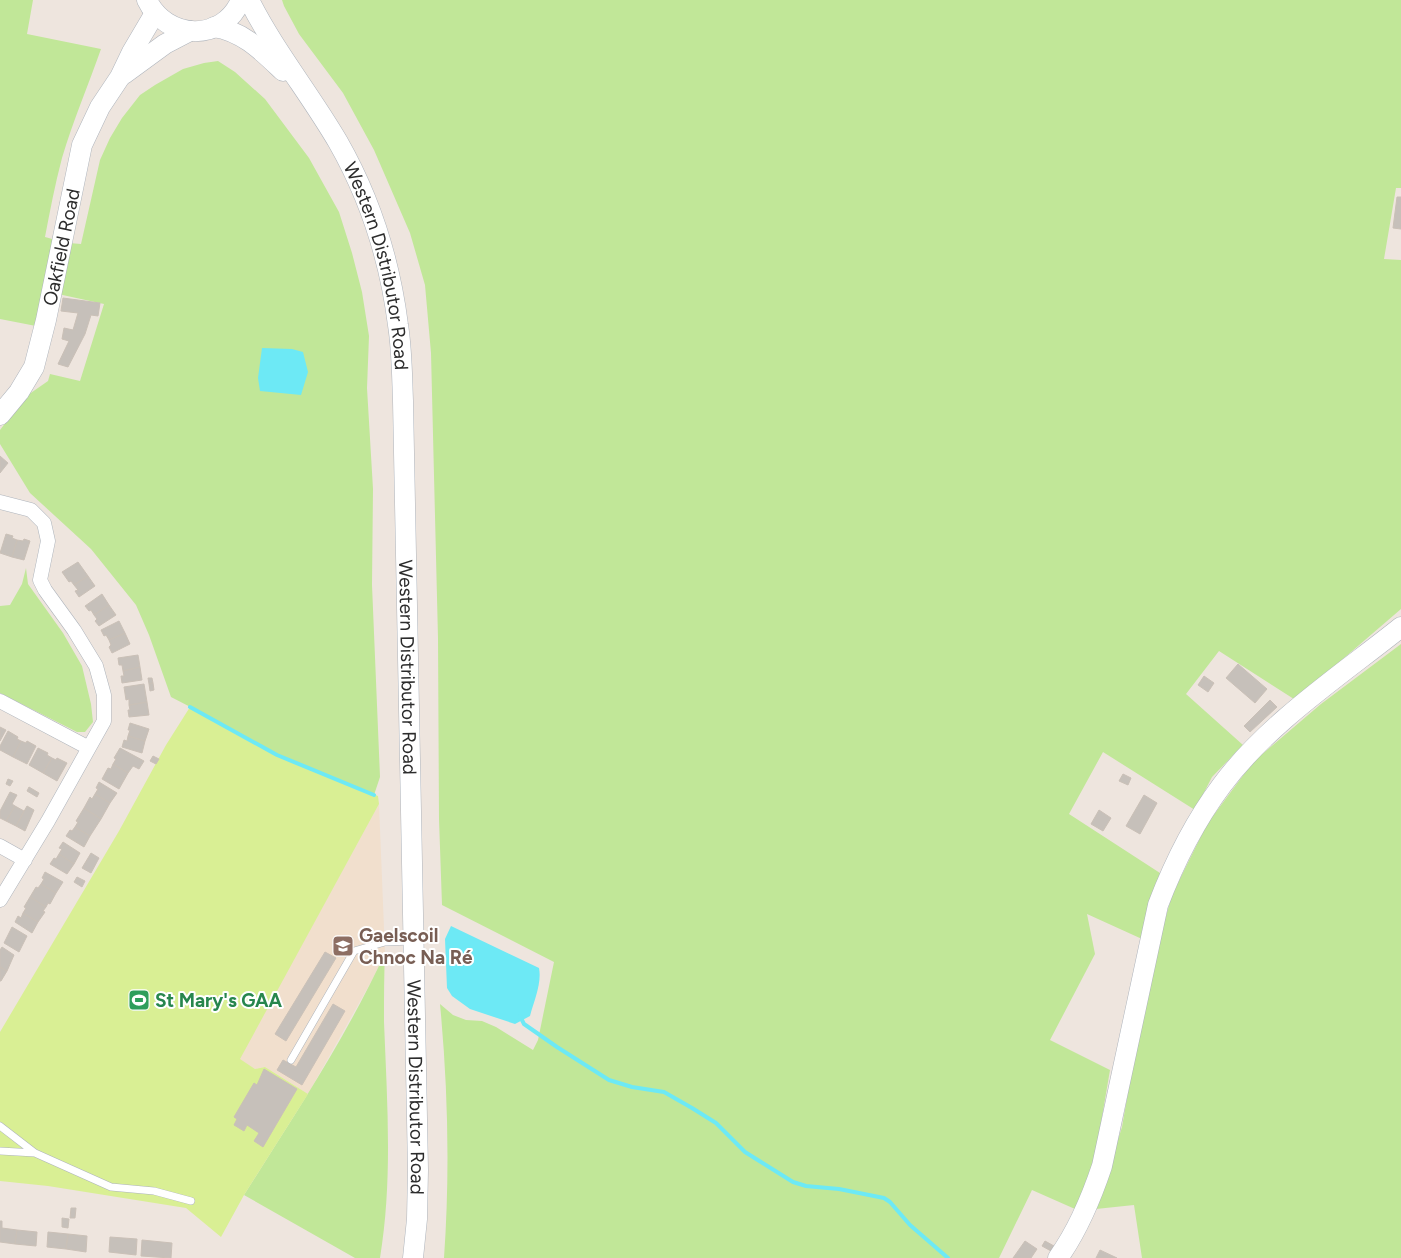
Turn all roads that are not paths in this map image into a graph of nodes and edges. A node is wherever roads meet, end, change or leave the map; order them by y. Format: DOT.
graph roads {
  1 [pos="241,0"];
  2 [pos="249,0"];
  3 [pos="151,7"];
  4 [pos="214,27"];
  5 [pos="190,31"];
  6 [pos="120,76"];
  7 [pos="308,95"];
  8 [pos="0,415"];
  9 [pos="0,502"];
  10 [pos="1401,627"];
  11 [pos="0,701"];
  12 [pos="89,748"];
  13 [pos="0,846"];
  14 [pos="25,860"];
  15 [pos="0,900"];
  16 [pos="413,941"];
  17 [pos="291,1060"];
  18 [pos="0,1126"];
  19 [pos="0,1151"];
  20 [pos="35,1153"];
  21 [pos="191,1201"];
  22 [pos="413,1258"];
  23 [pos="1058,1258"];
  1 -- 4 [label="main road"];
  2 -- 7 [label="main road, Western Distributor Road"];
  3 -- 5 [label="main road"];
  3 -- 6 [label="main road, Oakfield Road"];
  4 -- 5 [label="main road"];
  4 -- 7 [label="main road, Western Distributor Road"];
  5 -- 6 [label="main road, Oakfield Road"];
  6 -- 8 [label="main road, Oakfield Road"];
  7 -- 16 [label="main road, Western Distributor Road"];
  9 -- 12 [label="street"];
  10 -- 23 [label="main road"];
  11 -- 12 [label="street"];
  12 -- 14 [label="street"];
  13 -- 14 [label="street"];
  14 -- 15 [label="street"];
  16 -- 17 [label="lane"];
  16 -- 22 [label="main road, Western Distributor Road"];
  18 -- 20 [label="lane"];
  19 -- 20 [label="lane"];
  20 -- 21 [label="lane"];
}
